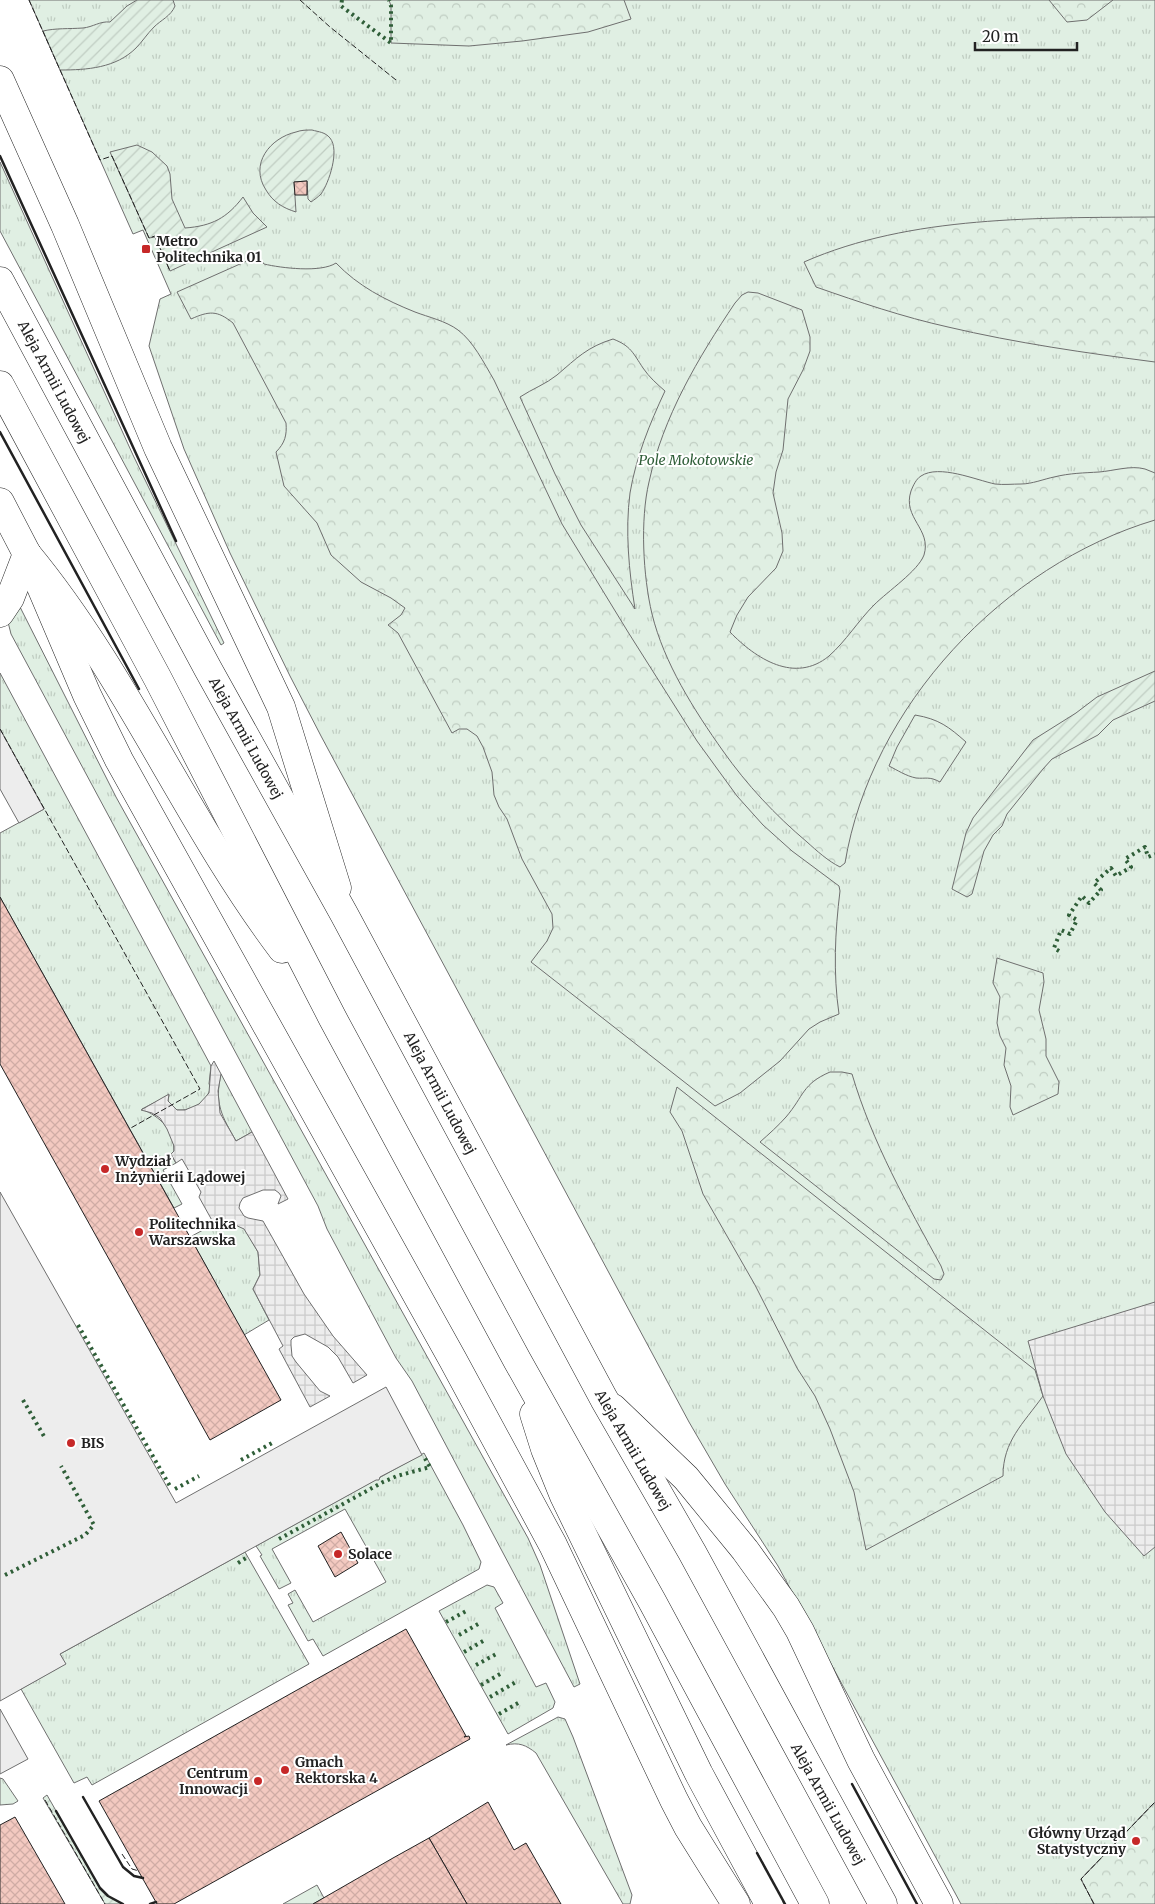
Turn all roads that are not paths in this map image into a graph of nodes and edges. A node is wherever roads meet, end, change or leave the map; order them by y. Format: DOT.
graph roads {
  1 [pos="0,80"];
  2 [pos="0,281"];
  3 [pos="0,385"];
  4 [pos="0,502"];
  5 [pos="27,554"];
  6 [pos="0,613"];
  7 [pos="344,914"];
  8 [pos="332,1017"];
  9 [pos="517,1360"];
  10 [pos="604,1400"];
  11 [pos="736,1904"];
  12 [pos="769,1904"];
  13 [pos="815,1904"];
  14 [pos="883,1904"];
  15 [pos="939,1904"];
  1 -- 7 [label="main road"];
  2 -- 7 [label="main road, Aleja Armii Ludowej"];
  3 -- 8 [label="main road"];
  4 -- 5 [label="main road"];
  5 -- 6 [label="main road"];
  5 -- 8 [label="main road"];
  5 -- 11 [label="main road"];
  7 -- 10 [label="main road, Aleja Armii Ludowej"];
  8 -- 9 [label="main road"];
  9 -- 12 [label="main road"];
  9 -- 13 [label="main road"];
  10 -- 14 [label="main road, Aleja Armii Ludowej"];
  10 -- 15 [label="main road"];
}
